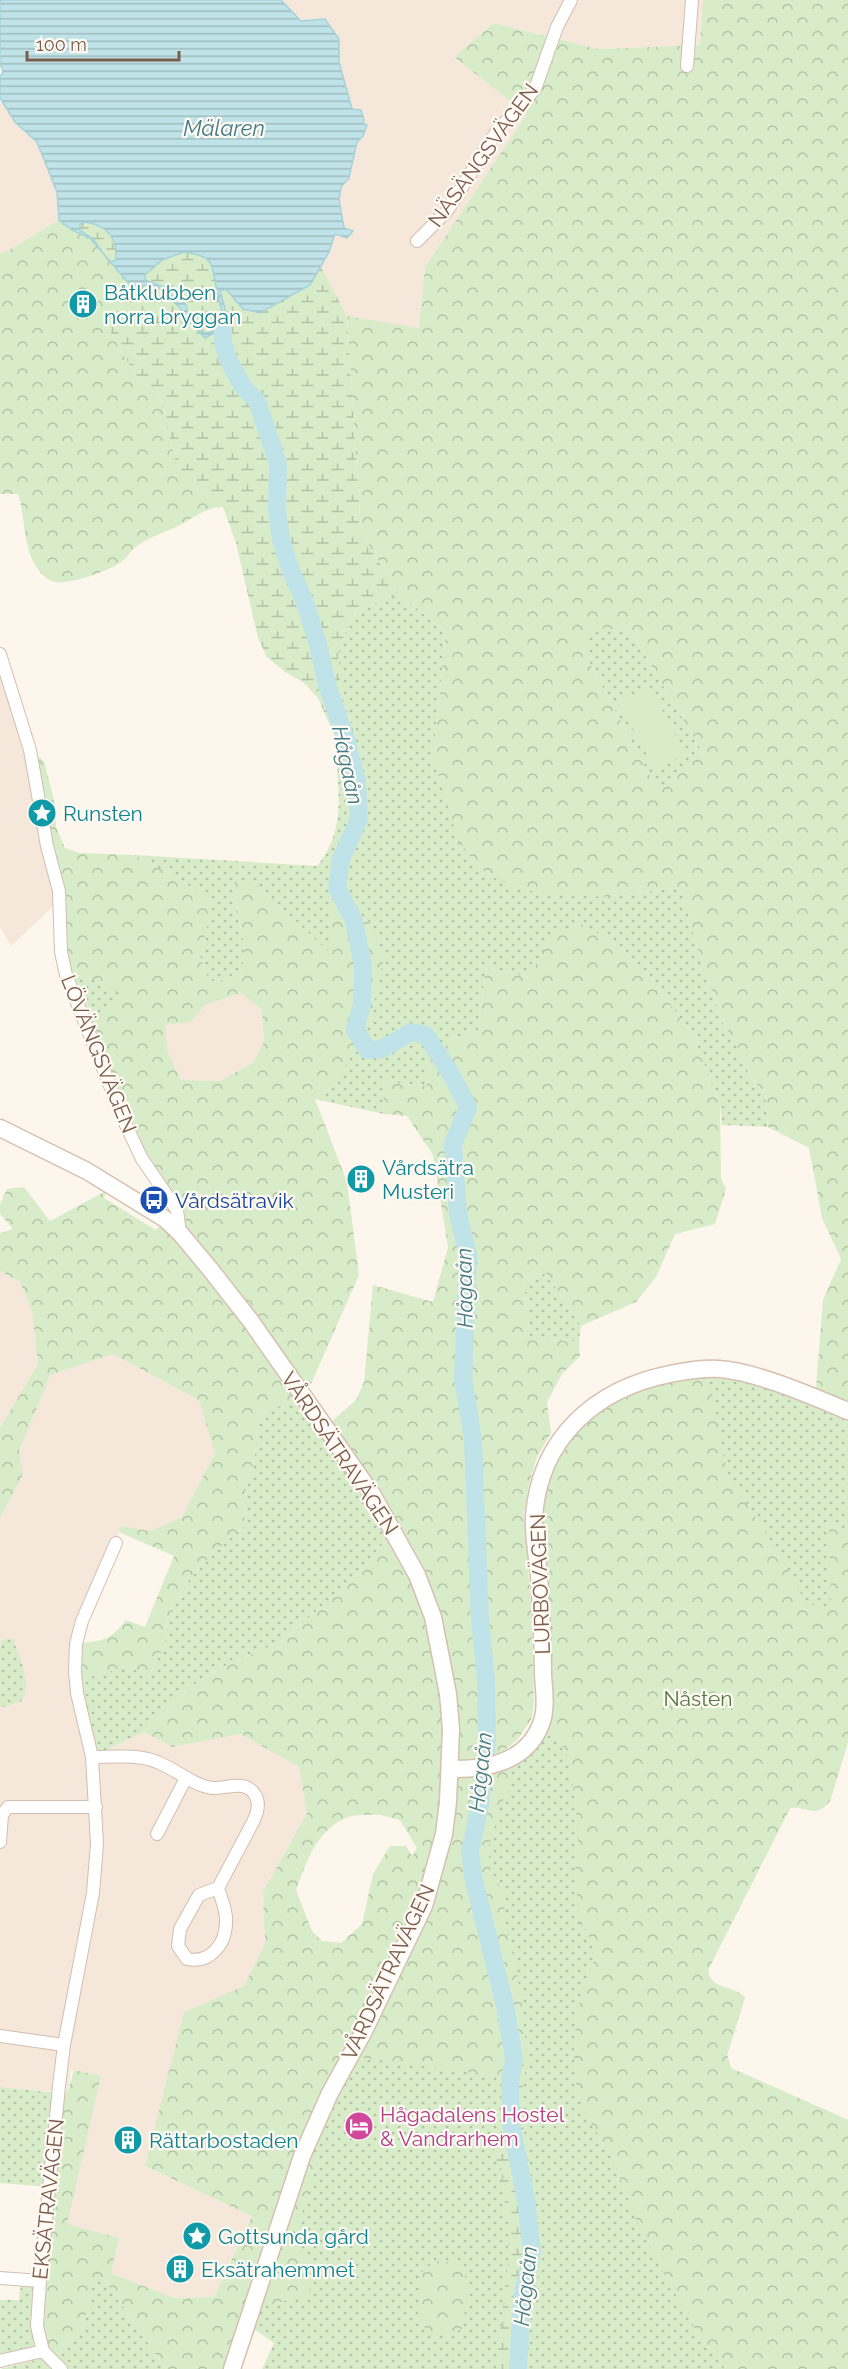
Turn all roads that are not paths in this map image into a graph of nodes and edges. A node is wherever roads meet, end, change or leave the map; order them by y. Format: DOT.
graph roads {
  1 [pos="571,0"];
  2 [pos="692,0"];
  3 [pos="687,66"];
  4 [pos="417,241"];
  5 [pos="0,654"];
  6 [pos="0,1128"];
  7 [pos="180,1233"];
  8 [pos="848,1411"];
  9 [pos="116,1543"];
  10 [pos="92,1757"];
  11 [pos="450,1769"];
  12 [pos="186,1778"];
  13 [pos="96,1807"];
  14 [pos="157,1834"];
  15 [pos="0,1842"];
  16 [pos="218,1888"];
  17 [pos="0,2036"];
  18 [pos="64,2045"];
  19 [pos="0,2278"];
  20 [pos="40,2281"];
  21 [pos="43,2351"];
  22 [pos="0,2361"];
  23 [pos="61,2369"];
  24 [pos="232,2369"];
  1 -- 4 [label="street, NÄSÄNGSVÄGEN"];
  2 -- 3 [label="street"];
  5 -- 7 [label="street, LÖVÄNGSVÄGEN"];
  6 -- 7 [label="street, VÅRDSÄTRAVÄGEN"];
  7 -- 11 [label="street, VÅRDSÄTRAVÄGEN"];
  8 -- 11 [label="street, LURBOVÄGEN"];
  9 -- 10 [label="street, EKSÄTRAVÄGEN"];
  10 -- 12 [label="street"];
  10 -- 13 [label="street, EKSÄTRAVÄGEN"];
  11 -- 24 [label="street, VÅRDSÄTRAVÄGEN"];
  12 -- 14 [label="street"];
  12 -- 16 [label="street"];
  13 -- 15 [label="street"];
  13 -- 18 [label="street, EKSÄTRAVÄGEN"];
  16 -- 16 [label="street"];
  17 -- 18 [label="street"];
  18 -- 20 [label="street, EKSÄTRAVÄGEN"];
  19 -- 20 [label="street"];
  20 -- 21 [label="street, EKSÄTRAVÄGEN"];
  21 -- 22 [label="street"];
  21 -- 23 [label="street"];
}
